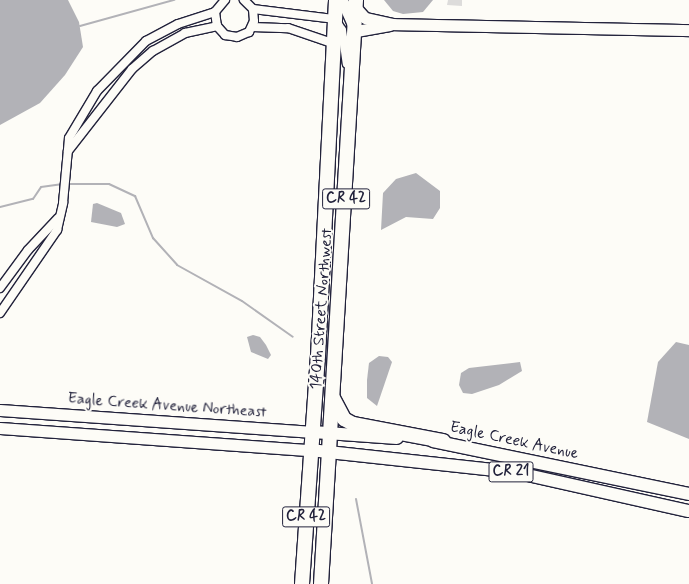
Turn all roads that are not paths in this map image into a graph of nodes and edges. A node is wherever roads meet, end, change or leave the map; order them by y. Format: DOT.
graph roads {
  1 [pos="244,0"];
  2 [pos="336,0"];
  3 [pos="342,0"];
  4 [pos="223,1"];
  5 [pos="356,4"];
  6 [pos="253,9"];
  7 [pos="215,12"];
  8 [pos="335,19"];
  9 [pos="393,24"];
  10 [pos="217,26"];
  11 [pos="252,27"];
  12 [pos="689,30"];
  13 [pos="356,31"];
  14 [pos="335,44"];
  15 [pos="352,88"];
  16 [pos="68,151"];
  17 [pos="58,218"];
  18 [pos="0,288"];
  19 [pos="0,313"];
  20 [pos="333,398"];
  21 [pos="0,410"];
  22 [pos="0,428"];
  23 [pos="312,432"];
  24 [pos="331,434"];
  25 [pos="443,442"];
  26 [pos="310,450"];
  27 [pos="329,452"];
  28 [pos="689,494"];
  29 [pos="689,511"];
  30 [pos="302,584"];
  31 [pos="321,584"];
  1 -- 6 [label="street"];
  2 -- 8 [label="highway, 140th Street Northwest / CR 42"];
  3 -- 13 [label="main road"];
  4 -- 7 [label="street"];
  5 -- 9 [label="main road"];
  5 -- 13 [label="highway, 140th Street Northwest / CR 42"];
  6 -- 8 [label="street"];
  6 -- 11 [label="street"];
  7 -- 10 [label="street"];
  7 -- 16 [label="street"];
  8 -- 14 [label="highway, 140th Street Northwest / CR 42"];
  8 -- 15 [label="street"];
  9 -- 12 [label="main road"];
  9 -- 13 [label="main road"];
  10 -- 11 [label="street"];
  10 -- 16 [label="street"];
  11 -- 14 [label="street"];
  13 -- 15 [label="highway, 140th Street Northwest / CR 42"];
  14 -- 23 [label="highway, 140th Street Northwest / CR 42"];
  15 -- 20 [label="highway, 140th Street Northwest / CR 42"];
  16 -- 17 [label="street"];
  17 -- 18 [label="street"];
  17 -- 19 [label="street"];
  20 -- 24 [label="highway, 140th Street Northwest / CR 42"];
  20 -- 25 [label="highway"];
  21 -- 23 [label="main road, Eagle Creek Avenue Northeast / CR 21"];
  22 -- 26 [label="main road, Eagle Creek Avenue Northeast / CR 21"];
  23 -- 24 [label="main road, Eagle Creek Avenue Northeast / CR 21"];
  23 -- 26 [label="highway, 140th Street Northwest / CR 42"];
  24 -- 25 [label="main road, Eagle Creek Avenue / CR 21"];
  24 -- 27 [label="highway, 140th Street Northwest / CR 42"];
  25 -- 28 [label="main road, Eagle Creek Avenue / CR 21"];
  26 -- 27 [label="main road, Eagle Creek Avenue Northeast / CR 21"];
  26 -- 30 [label="highway, CR 42"];
  27 -- 29 [label="main road, Eagle Creek Avenue / CR 21"];
  27 -- 31 [label="highway, CR 42"];
}
